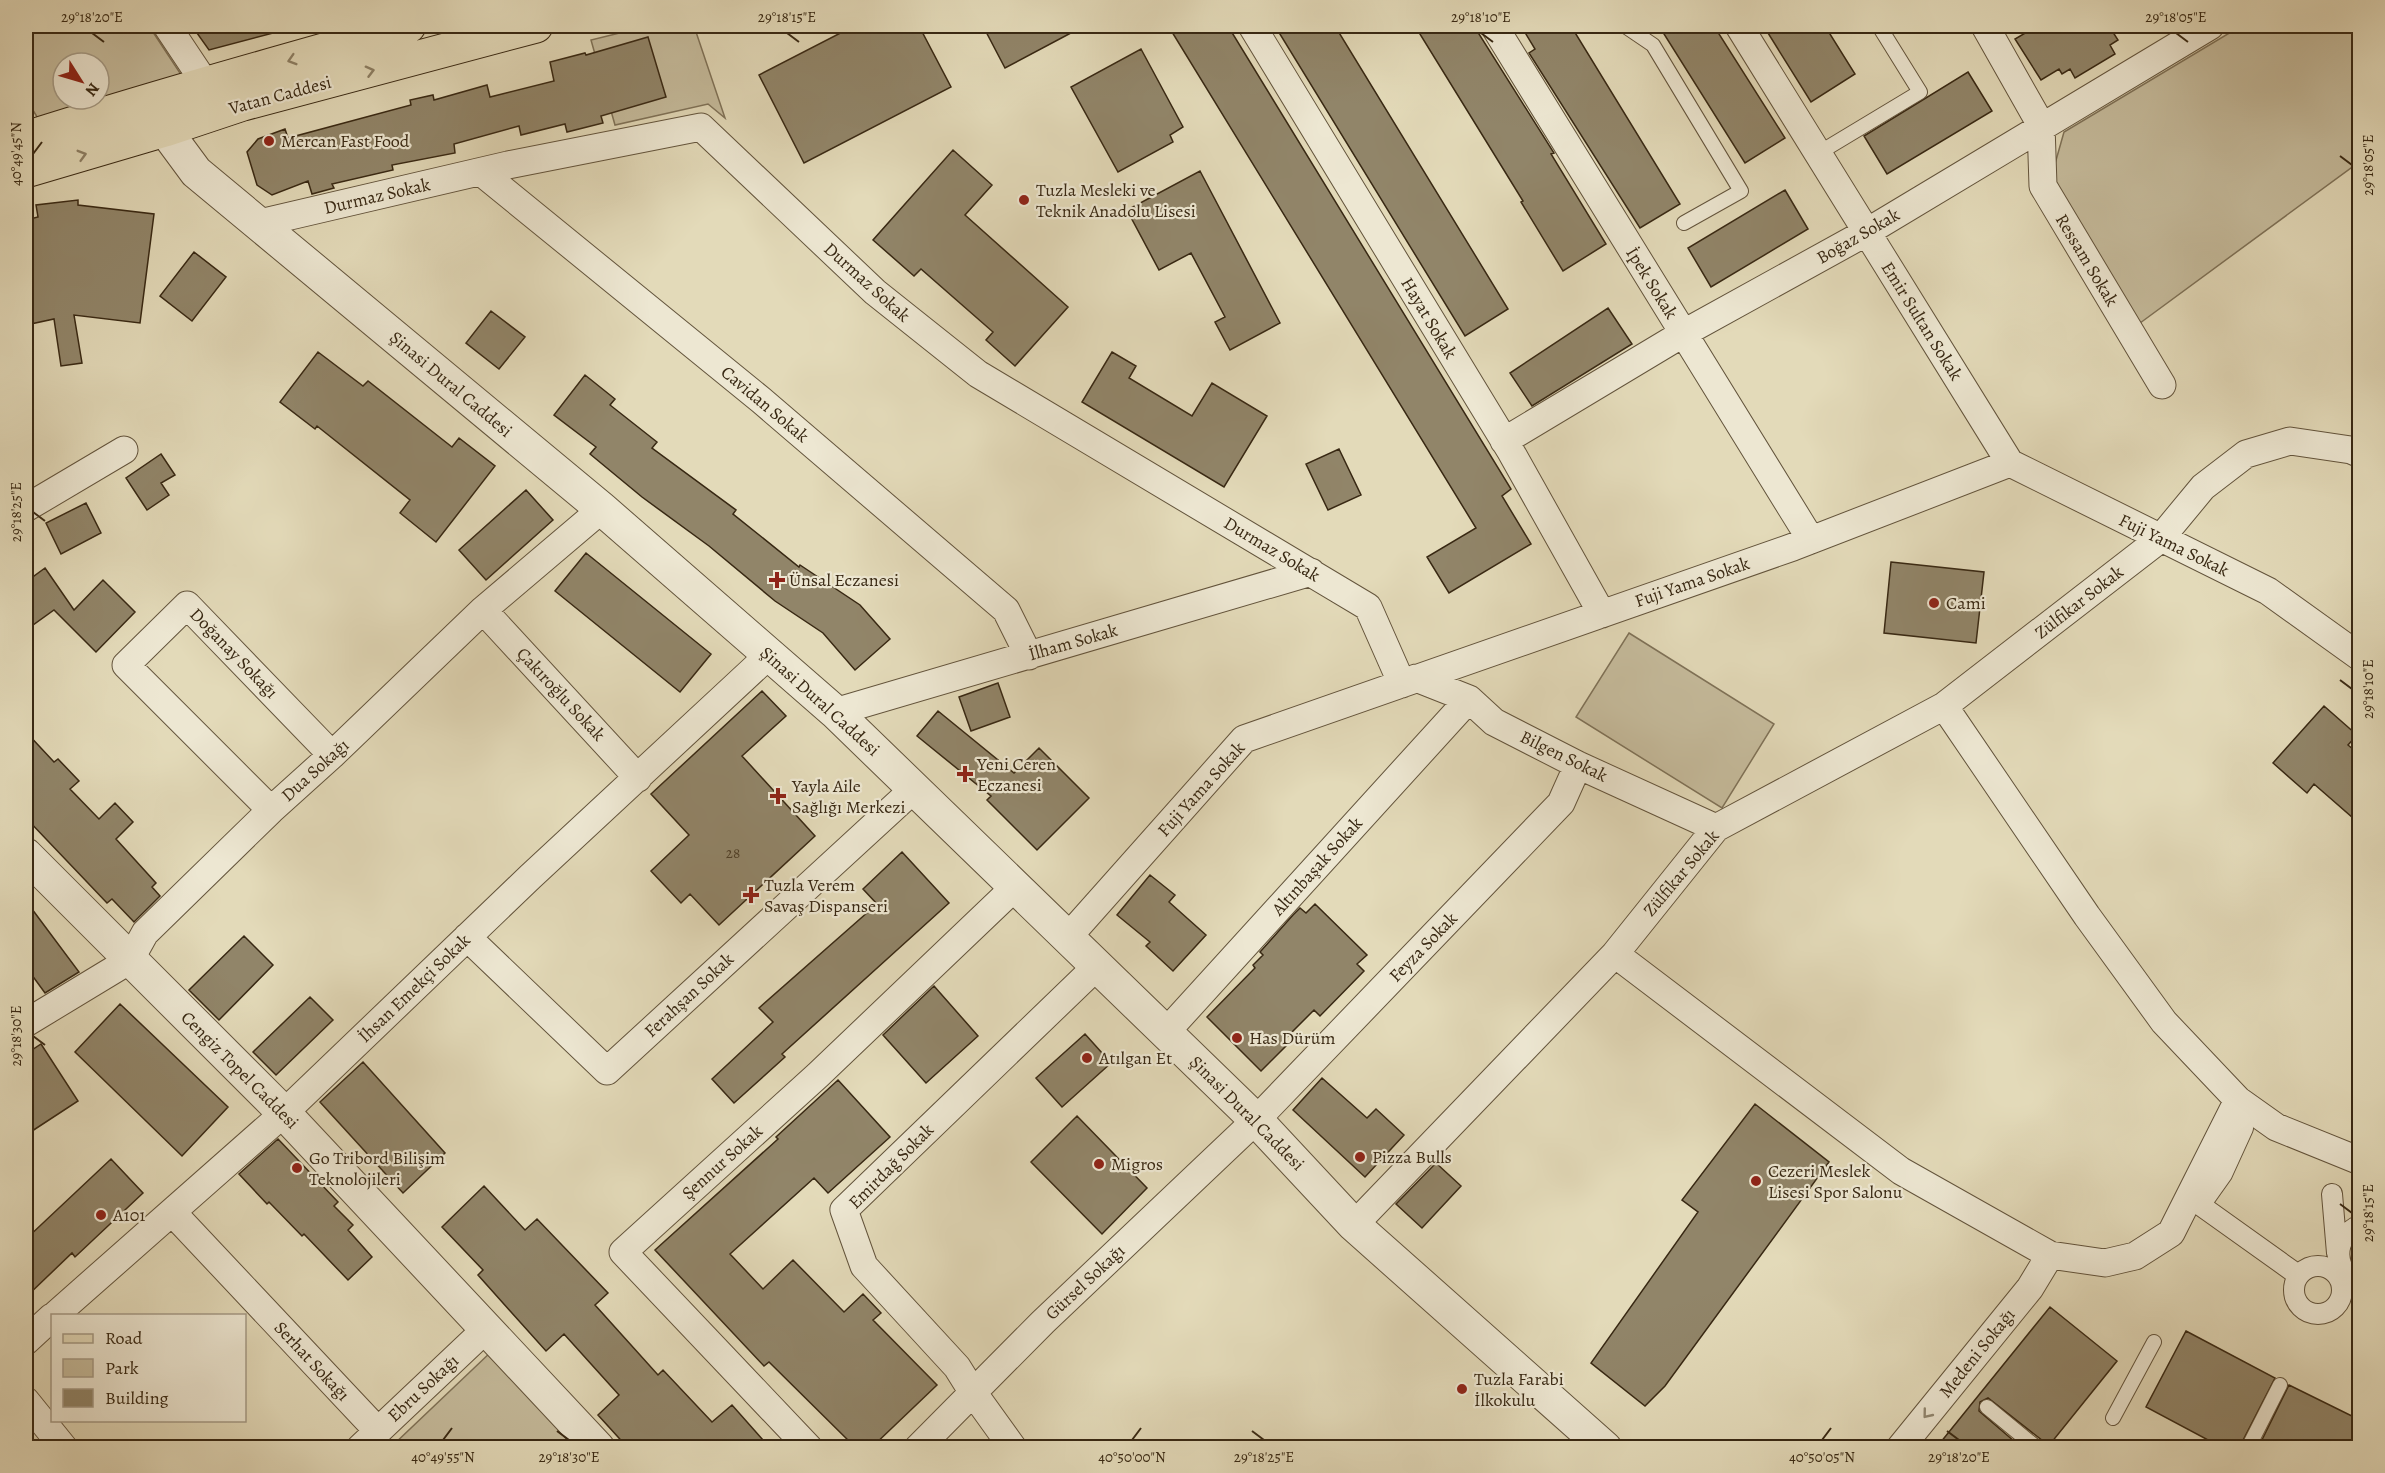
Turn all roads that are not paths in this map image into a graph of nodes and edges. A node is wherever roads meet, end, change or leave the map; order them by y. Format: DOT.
graph roads {
  1 [pos="167,26"];
  2 [pos="409,26"];
  3 [pos="536,26"];
  4 [pos="1252,26"];
  5 [pos="1494,26"];
  6 [pos="1625,26"];
  7 [pos="1739,26"];
  8 [pos="1879,26"];
  9 [pos="1985,26"];
  10 [pos="2210,26"];
  11 [pos="362,32"];
  12 [pos="207,86"];
  13 [pos="150,99"];
  14 [pos="2041,125"];
  15 [pos="165,130"];
  16 [pos="26,138"];
  17 [pos="1817,154"];
  18 [pos="26,171"];
  19 [pos="481,172"];
  20 [pos="1684,223"];
  21 [pos="256,224"];
  22 [pos="1867,232"];
  23 [pos="1684,333"];
  24 [pos="2162,385"];
  25 [pos="1504,441"];
  26 [pos="2357,444"];
  27 [pos="124,450"];
  28 [pos="2010,463"];
  29 [pos="26,508"];
  30 [pos="602,509"];
  31 [pos="2160,539"];
  32 [pos="1811,540"];
  33 [pos="1311,572"];
  34 [pos="483,610"];
  35 [pos="1602,614"];
  36 [pos="769,655"];
  37 [pos="1029,656"];
  38 [pos="2360,657"];
  39 [pos="1409,681"];
  40 [pos="1469,699"];
  41 [pos="1944,706"];
  42 [pos="835,712"];
  43 [pos="332,755"];
  44 [pos="1578,765"];
  45 [pos="638,778"];
  46 [pos="915,788"];
  47 [pos="271,810"];
  48 [pos="1716,828"];
  49 [pos="26,855"];
  50 [pos="1016,886"];
  51 [pos="467,937"];
  52 [pos="1068,937"];
  53 [pos="1615,954"];
  54 [pos="130,960"];
  55 [pos="1097,966"];
  56 [pos="26,1023"];
  57 [pos="1166,1032"];
  58 [pos="2238,1100"];
  59 [pos="284,1113"];
  60 [pos="1256,1120"];
  61 [pos="2243,1128"];
  62 [pos="2360,1161"];
  63 [pos="2332,1194"];
  64 [pos="2195,1202"];
  65 [pos="172,1212"];
  66 [pos="1354,1224"];
  67 [pos="2360,1224"];
  68 [pos="2339,1251"];
  69 [pos="2050,1255"];
  70 [pos="2327,1267"];
  71 [pos="2298,1275"];
  72 [pos="2360,1286"];
  73 [pos="55,1314"];
  74 [pos="51,1318"];
  75 [pos="487,1328"];
  76 [pos="26,1341"];
  77 [pos="2154,1342"];
  78 [pos="2280,1384"];
  79 [pos="972,1391"];
  80 [pos="26,1401"];
  81 [pos="1987,1407"];
  82 [pos="2113,1418"];
  83 [pos="369,1439"];
  84 [pos="64,1448"];
  85 [pos="598,1448"];
  86 [pos="809,1448"];
  87 [pos="918,1448"];
  88 [pos="1013,1448"];
  89 [pos="1605,1448"];
  90 [pos="1900,1448"];
  91 [pos="2037,1448"];
  92 [pos="2248,1448"];
  1 -- 12 [label="street"];
  2 -- 11 [label="main road, Vatan Caddesi"];
  15 -- 3 [label="main road, Vatan Caddesi, one-way"];
  4 -- 25 [label="street, Hayat Sokak"];
  5 -- 23 [label="street, İpek Sokak"];
  6 -- 20 [label="lane"];
  7 -- 17 [label="street, Emir Sultan Sokak"];
  8 -- 17 [label="lane"];
  9 -- 14 [label="street"];
  10 -- 14 [label="street, Boğaz Sokak"];
  11 -- 12 [label="main road, Vatan Caddesi, one-way"];
  12 -- 13 [label="main road, Vatan Caddesi"];
  13 -- 15 [label="street, Şinasi Dural Caddesi"];
  13 -- 16 [label="main road, Vatan Caddesi"];
  14 -- 22 [label="street, Boğaz Sokak"];
  14 -- 24 [label="street, Ressam Sokak"];
  18 -- 15 [label="main road, Vatan Caddesi, one-way"];
  15 -- 21 [label="street, Şinasi Dural Caddesi"];
  17 -- 22 [label="street, Emir Sultan Sokak"];
  19 -- 21 [label="street, Durmaz Sokak"];
  19 -- 33 [label="street, Durmaz Sokak"];
  19 -- 37 [label="street, Cavidan Sokak"];
  21 -- 30 [label="street, Şinasi Dural Caddesi"];
  22 -- 23 [label="street, Boğaz Sokak"];
  22 -- 28 [label="street, Emir Sultan Sokak"];
  23 -- 25 [label="street, Boğaz Sokak"];
  23 -- 32 [label="street, İpek Sokak"];
  25 -- 35 [label="street, Hayat Sokak"];
  26 -- 31 [label="street, Zülfikar Sokak"];
  27 -- 29 [label="street"];
  28 -- 31 [label="street, Fuji Yama Sokak"];
  28 -- 32 [label="street, Fuji Yama Sokak"];
  30 -- 34 [label="street, Dua Sokağı"];
  30 -- 36 [label="street, Şinasi Dural Caddesi"];
  31 -- 38 [label="street, Fuji Yama Sokak"];
  31 -- 41 [label="street, Zülfikar Sokak"];
  32 -- 35 [label="street, Fuji Yama Sokak"];
  33 -- 37 [label="street, İlham Sokak"];
  33 -- 39 [label="street, Durmaz Sokak"];
  34 -- 43 [label="street, Dua Sokağı"];
  34 -- 45 [label="street, Çakıroğlu Sokak"];
  35 -- 39 [label="street, Fuji Yama Sokak"];
  36 -- 42 [label="street, Şinasi Dural Caddesi"];
  36 -- 45 [label="street, İhsan Emekçi Sokak"];
  37 -- 42 [label="street, İlham Sokak"];
  39 -- 40 [label="street, Bilgen Sokak"];
  39 -- 52 [label="street, Fuji Yama Sokak"];
  40 -- 44 [label="street, Bilgen Sokak"];
  40 -- 57 [label="street, Altınbaşak Sokak"];
  41 -- 48 [label="street, Zülfikar Sokak"];
  41 -- 58 [label="street"];
  42 -- 46 [label="street, Şinasi Dural Caddesi"];
  43 -- 47 [label="street, Dua Sokağı"];
  43 -- 47 [label="street, Doğanay Sokağı"];
  44 -- 48 [label="street, Bilgen Sokak"];
  44 -- 60 [label="street, Feyza Sokak"];
  45 -- 51 [label="street, İhsan Emekçi Sokak"];
  46 -- 50 [label="street, Şinasi Dural Caddesi"];
  46 -- 51 [label="street, Ferahşan Sokak"];
  47 -- 54 [label="street, Dua Sokağı"];
  48 -- 53 [label="street, Zülfikar Sokak"];
  49 -- 54 [label="street, Cengiz Topel Caddesi"];
  50 -- 52 [label="street, Şinasi Dural Caddesi"];
  50 -- 86 [label="street, Şennur Sokak"];
  51 -- 59 [label="street, İhsan Emekçi Sokak"];
  52 -- 55 [label="street, Şinasi Dural Caddesi"];
  53 -- 66 [label="street, Zülfikar Sokak"];
  53 -- 69 [label="street"];
  54 -- 56 [label="street, Dua Sokağı"];
  54 -- 59 [label="street, Cengiz Topel Caddesi"];
  55 -- 57 [label="street, Şinasi Dural Caddesi"];
  55 -- 79 [label="street, Emirdağ Sokak"];
  57 -- 60 [label="street, Şinasi Dural Caddesi"];
  58 -- 62 [label="street"];
  58 -- 64 [label="street"];
  59 -- 65 [label="street, İhsan Emekçi Sokak"];
  59 -- 75 [label="street, Cengiz Topel Caddesi"];
  60 -- 66 [label="street, Şinasi Dural Caddesi"];
  60 -- 79 [label="street, Gürsel Sokağı"];
  61 -- 64 [label="street"];
  63 -- 68 [label="street"];
  64 -- 69 [label="street"];
  64 -- 71 [label="street"];
  65 -- 73 [label="street, İhsan Emekçi Sokak"];
  65 -- 83 [label="street, Serhat Sokağı"];
  66 -- 89 [label="street, Şinasi Dural Caddesi"];
  67 -- 68 [label="street"];
  68 -- 70 [label="street"];
  68 -- 72 [label="street"];
  69 -- 90 [label="street, Medeni Sokağı, one-way"];
  70 -- 71 [label="street"];
  70 -- 71 [label="street"];
  74 -- 76 [label="street, İhsan Emekçi Sokak"];
  75 -- 83 [label="street, Ebru Sokağı"];
  75 -- 85 [label="street, Cengiz Topel Caddesi"];
  77 -- 82 [label="lane"];
  78 -- 92 [label="lane"];
  79 -- 87 [label="street, Gürsel Sokağı"];
  79 -- 88 [label="street"];
  80 -- 84 [label="street"];
  81 -- 91 [label="lane"];
}
